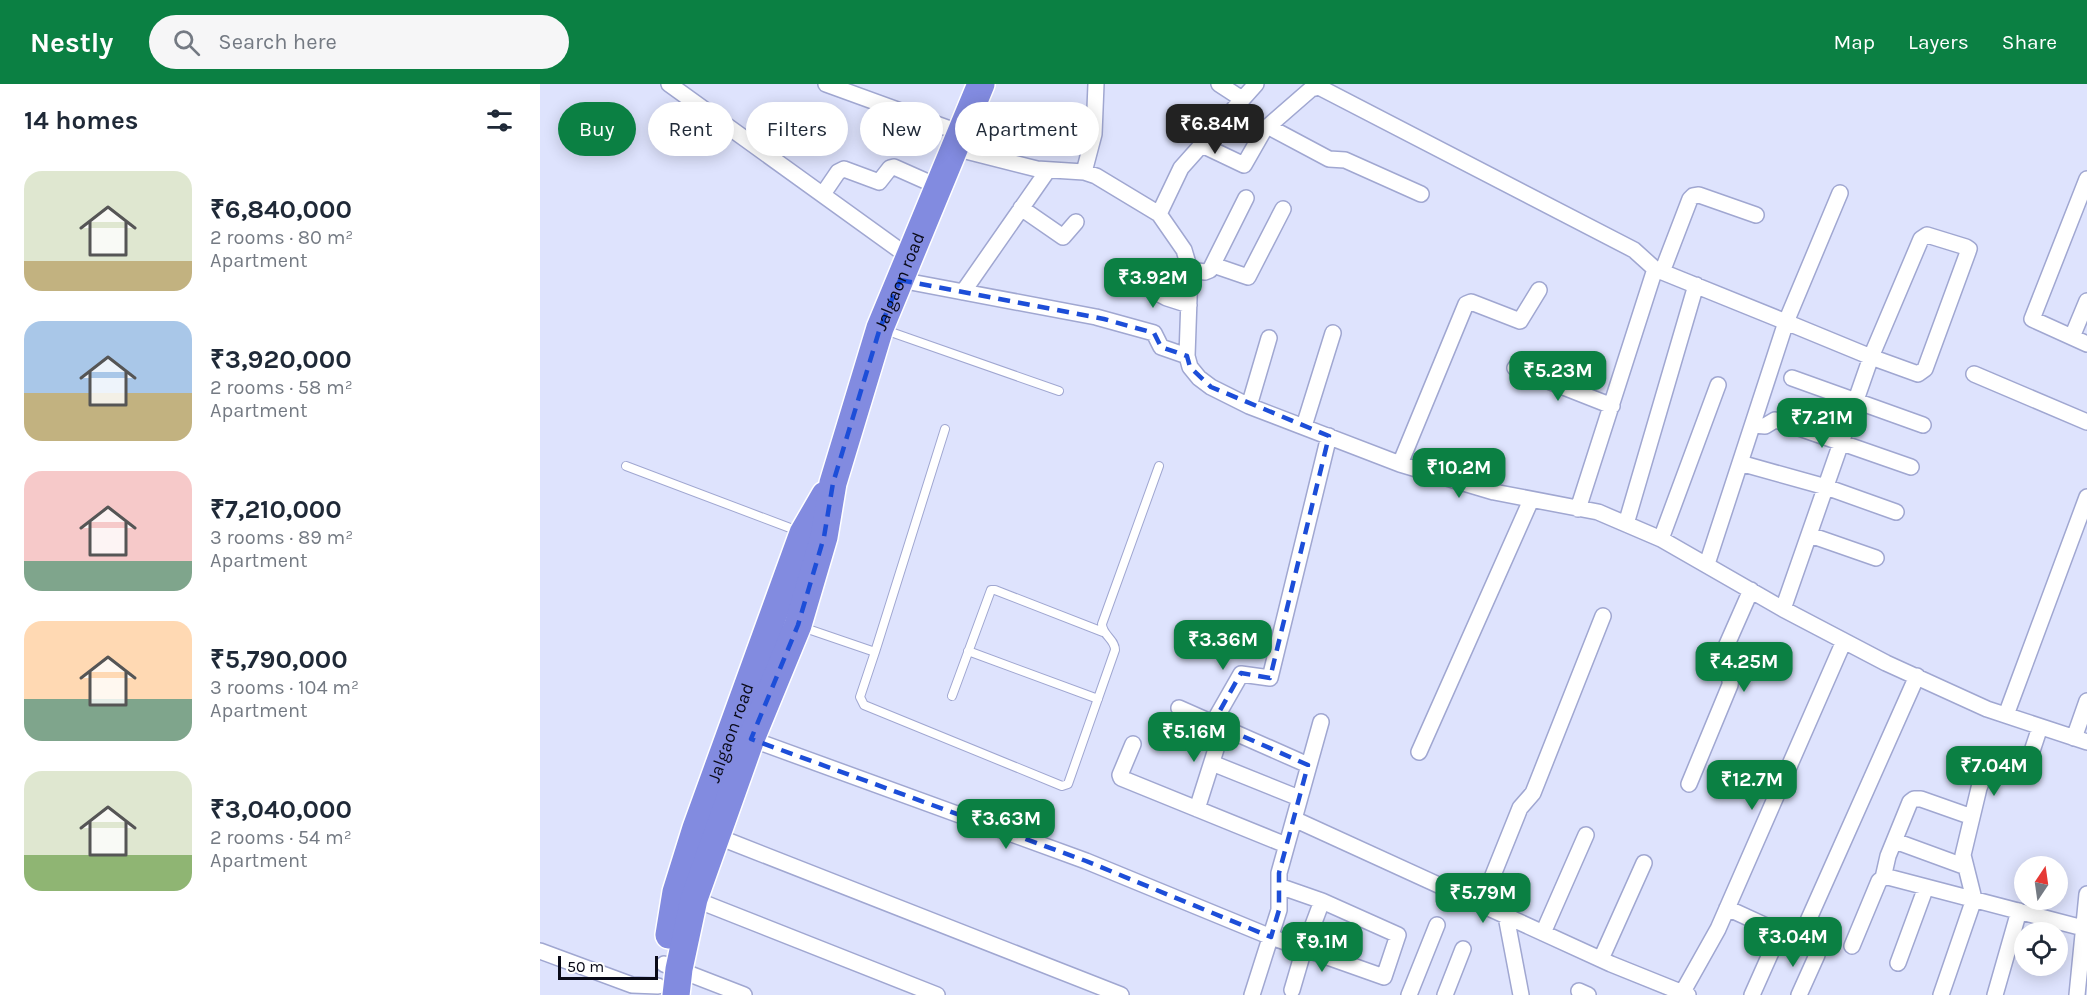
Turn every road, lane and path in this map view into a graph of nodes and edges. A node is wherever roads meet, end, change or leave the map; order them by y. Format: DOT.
graph roads {
  1 [pos="669,84"];
  2 [pos="696,84"];
  3 [pos="826,84"];
  4 [pos="981,84"];
  5 [pos="1096,84"];
  6 [pos="1219,84"];
  7 [pos="1256,84"];
  8 [pos="690,99"];
  9 [pos="1242,99"];
  10 [pos="974,102"];
  11 [pos="1269,127"];
  12 [pos="955,140"];
  13 [pos="1202,145"];
  14 [pos="955,148"];
  15 [pos="1005,156"];
  16 [pos="1048,170"];
  17 [pos="1084,172"];
  18 [pos="2087,179"];
  19 [pos="939,187"];
  20 [pos="1840,193"];
  21 [pos="1421,194"];
  22 [pos="823,195"];
  23 [pos="1246,198"];
  24 [pos="1021,208"];
  25 [pos="1283,209"];
  26 [pos="1159,214"];
  27 [pos="1756,214"];
  28 [pos="1076,222"];
  29 [pos="1213,265"];
  30 [pos="904,268"];
  31 [pos="1190,270"];
  32 [pos="1659,271"];
  33 [pos="1131,279"];
  34 [pos="1696,285"];
  35 [pos="1539,290"];
  36 [pos="963,292"];
  37 [pos="2087,301"];
  38 [pos="1189,305"];
  39 [pos="1786,322"];
  40 [pos="880,328"];
  41 [pos="1334,333"];
  42 [pos="2072,337"];
  43 [pos="1269,338"];
  44 [pos="2087,344"];
  45 [pos="1187,356"];
  46 [pos="1870,357"];
  47 [pos="1515,368"];
  48 [pos="1974,374"];
  49 [pos="1792,378"];
  50 [pos="1718,385"];
  51 [pos="1059,391"];
  52 [pos="1856,400"];
  53 [pos="1249,406"];
  54 [pos="1612,406"];
  55 [pos="2087,422"];
  56 [pos="1752,425"];
  57 [pos="1923,425"];
  58 [pos="1304,426"];
  59 [pos="945,429"];
  60 [pos="1329,436"];
  61 [pos="1841,443"];
  62 [pos="1740,463"];
  63 [pos="1400,464"];
  64 [pos="626,466"];
  65 [pos="1159,466"];
  66 [pos="1911,467"];
  67 [pos="833,483"];
  68 [pos="1826,487"];
  69 [pos="2087,497"];
  70 [pos="1531,500"];
  71 [pos="1578,509"];
  72 [pos="1896,512"];
  73 [pos="1626,524"];
  74 [pos="803,533"];
  75 [pos="1810,535"];
  76 [pos="1661,539"];
  77 [pos="1876,558"];
  78 [pos="1707,564"];
  79 [pos="1751,590"];
  80 [pos="1783,609"];
  81 [pos="1603,616"];
  82 [pos="798,625"];
  83 [pos="1103,632"];
  84 [pos="1844,641"];
  85 [pos="968,651"];
  86 [pos="875,652"];
  87 [pos="1917,675"];
  88 [pos="951,696"];
  89 [pos="1098,699"];
  90 [pos="2087,701"];
  91 [pos="1179,708"];
  92 [pos="2006,715"];
  93 [pos="1320,722"];
  94 [pos="1218,725"];
  95 [pos="2040,727"];
  96 [pos="751,739"];
  97 [pos="2080,740"];
  98 [pos="1133,744"];
  99 [pos="1419,752"];
  100 [pos="1212,763"];
  101 [pos="1308,765"];
  102 [pos="1689,784"];
  103 [pos="1299,798"];
  104 [pos="1197,809"];
  105 [pos="1972,818"];
  106 [pos="1294,819"];
  107 [pos="1586,835"];
  108 [pos="716,836"];
  109 [pos="1895,841"];
  110 [pos="1286,845"];
  111 [pos="1644,863"];
  112 [pos="1966,867"];
  113 [pos="1883,878"];
  114 [pos="1279,886"];
  115 [pos="1926,887"];
  116 [pos="2087,894"];
  117 [pos="694,898"];
  118 [pos="1974,899"];
  119 [pos="1322,901"];
  120 [pos="1481,905"];
  121 [pos="1727,908"];
  122 [pos="2019,911"];
  123 [pos="1506,916"];
  124 [pos="1437,925"];
  125 [pos="2085,928"];
  126 [pos="1780,932"];
  127 [pos="1543,933"];
  128 [pos="1271,937"];
  129 [pos="1852,946"];
  130 [pos="1304,949"];
  131 [pos="1463,949"];
  132 [pos="540,951"];
  133 [pos="1817,955"];
  134 [pos="1600,959"];
  135 [pos="1898,963"];
  136 [pos="1518,977"];
  137 [pos="667,982"];
  138 [pos="1296,993"];
  139 [pos="1115,994"];
  140 [pos="1684,994"];
  141 [pos="744,995"];
  142 [pos="937,995"];
  143 [pos="1252,995"];
  144 [pos="1409,995"];
  145 [pos="1445,995"];
  146 [pos="1509,995"];
  147 [pos="1521,995"];
  148 [pos="1752,995"];
  149 [pos="1799,995"];
  150 [pos="1941,995"];
  151 [pos="1995,995"];
  152 [pos="2077,995"];
  1 -- 8 [label="street"];
  2 -- 8 [label="street"];
  3 -- 12 [label="street"];
  4 -- 10 [label="highway, Jalgaon road"];
  5 -- 17 [label="street"];
  6 -- 9 [label="street"];
  7 -- 9 [label="street"];
  8 -- 22 [label="street"];
  9 -- 13 [label="street"];
  11 -- 13 [label="street"];
  11 -- 21 [label="street"];
  11 -- 32 [label="street"];
  13 -- 26 [label="street"];
  14 -- 19 [label="highway, Jalgaon road"];
  15 -- 16 [label="street"];
  16 -- 17 [label="street"];
  16 -- 24 [label="street"];
  17 -- 26 [label="street"];
  18 -- 42 [label="street"];
  19 -- 22 [label="street"];
  19 -- 30 [label="highway, Jalgaon road"];
  20 -- 39 [label="street"];
  22 -- 30 [label="street"];
  23 -- 29 [label="street"];
  24 -- 28 [label="street"];
  24 -- 36 [label="street"];
  25 -- 29 [label="street"];
  26 -- 31 [label="street"];
  27 -- 32 [label="street"];
  29 -- 31 [label="street"];
  30 -- 36 [label="street"];
  30 -- 40 [label="highway, Jalgaon road"];
  31 -- 38 [label="street"];
  32 -- 34 [label="street"];
  32 -- 54 [label="street"];
  33 -- 38 [label="street"];
  34 -- 39 [label="street"];
  34 -- 73 [label="street"];
  35 -- 63 [label="street"];
  36 -- 45 [label="street"];
  37 -- 42 [label="street"];
  38 -- 45 [label="street"];
  39 -- 46 [label="street"];
  39 -- 56 [label="street"];
  40 -- 51 [label="lane"];
  40 -- 67 [label="highway, Jalgaon road"];
  41 -- 58 [label="street"];
  42 -- 44 [label="street"];
  43 -- 53 [label="street"];
  45 -- 53 [label="street"];
  46 -- 46 [label="street"];
  46 -- 52 [label="street"];
  47 -- 54 [label="street"];
  48 -- 55 [label="street"];
  49 -- 52 [label="street"];
  50 -- 76 [label="street"];
  52 -- 57 [label="street"];
  52 -- 61 [label="street"];
  53 -- 58 [label="street"];
  54 -- 71 [label="street"];
  56 -- 61 [label="street"];
  56 -- 62 [label="street"];
  58 -- 60 [label="street"];
  59 -- 86 [label="lane"];
  60 -- 63 [label="street"];
  60 -- 94 [label="street"];
  61 -- 66 [label="street"];
  61 -- 68 [label="street"];
  62 -- 68 [label="street"];
  62 -- 78 [label="street"];
  63 -- 70 [label="street"];
  64 -- 74 [label="lane"];
  65 -- 83 [label="lane"];
  67 -- 74 [label="highway, Jalgaon road"];
  67 -- 82 [label="highway, Jalgaon road"];
  68 -- 72 [label="street"];
  68 -- 75 [label="street"];
  69 -- 92 [label="street"];
  70 -- 71 [label="street"];
  70 -- 99 [label="street"];
  71 -- 73 [label="street"];
  73 -- 76 [label="street"];
  74 -- 137 [label="highway, Jalgaon road"];
  75 -- 77 [label="street"];
  75 -- 80 [label="street"];
  76 -- 78 [label="street"];
  78 -- 79 [label="street"];
  79 -- 80 [label="street"];
  79 -- 102 [label="street"];
  80 -- 84 [label="street"];
  81 -- 120 [label="street"];
  82 -- 86 [label="lane"];
  82 -- 96 [label="highway, Jalgaon road"];
  83 -- 85 [label="lane"];
  83 -- 89 [label="lane"];
  84 -- 87 [label="street"];
  84 -- 121 [label="street"];
  85 -- 88 [label="lane"];
  85 -- 89 [label="lane"];
  86 -- 89 [label="lane"];
  87 -- 92 [label="street"];
  87 -- 126 [label="street"];
  90 -- 97 [label="street"];
  91 -- 94 [label="street"];
  92 -- 95 [label="street"];
  93 -- 101 [label="street"];
  94 -- 100 [label="street"];
  94 -- 101 [label="street"];
  95 -- 97 [label="street"];
  95 -- 105 [label="street"];
  96 -- 108 [label="highway, Jalgaon road"];
  96 -- 128 [label="street"];
  98 -- 104 [label="street"];
  100 -- 103 [label="street"];
  100 -- 104 [label="street"];
  101 -- 103 [label="street"];
  103 -- 106 [label="street"];
  104 -- 110 [label="street"];
  105 -- 109 [label="street"];
  105 -- 112 [label="street"];
  106 -- 110 [label="street"];
  106 -- 120 [label="street"];
  107 -- 127 [label="street"];
  108 -- 117 [label="highway, Jalgaon road"];
  108 -- 139 [label="street"];
  109 -- 112 [label="street"];
  109 -- 113 [label="street"];
  110 -- 114 [label="street"];
  111 -- 134 [label="street"];
  112 -- 118 [label="street"];
  113 -- 115 [label="street"];
  113 -- 129 [label="street"];
  114 -- 119 [label="street"];
  114 -- 128 [label="street"];
  115 -- 118 [label="street"];
  115 -- 135 [label="street"];
  116 -- 125 [label="street"];
  117 -- 137 [label="highway, Jalgaon road"];
  117 -- 142 [label="street"];
  118 -- 122 [label="street"];
  118 -- 150 [label="street"];
  119 -- 130 [label="street"];
  119 -- 130 [label="street"];
  120 -- 123 [label="street"];
  121 -- 126 [label="street"];
  121 -- 140 [label="street"];
  122 -- 125 [label="street"];
  122 -- 151 [label="street"];
  123 -- 127 [label="street"];
  123 -- 136 [label="street"];
  124 -- 144 [label="street"];
  125 -- 152 [label="street"];
  126 -- 148 [label="street"];
  127 -- 134 [label="street"];
  128 -- 130 [label="street"];
  128 -- 143 [label="street"];
  130 -- 138 [label="street"];
  131 -- 145 [label="street"];
  132 -- 137 [label="street"];
  133 -- 149 [label="street"];
  134 -- 140 [label="street"];
  136 -- 146 [label="street"];
  136 -- 147 [label="street"];
  137 -- 141 [label="street"];
}
